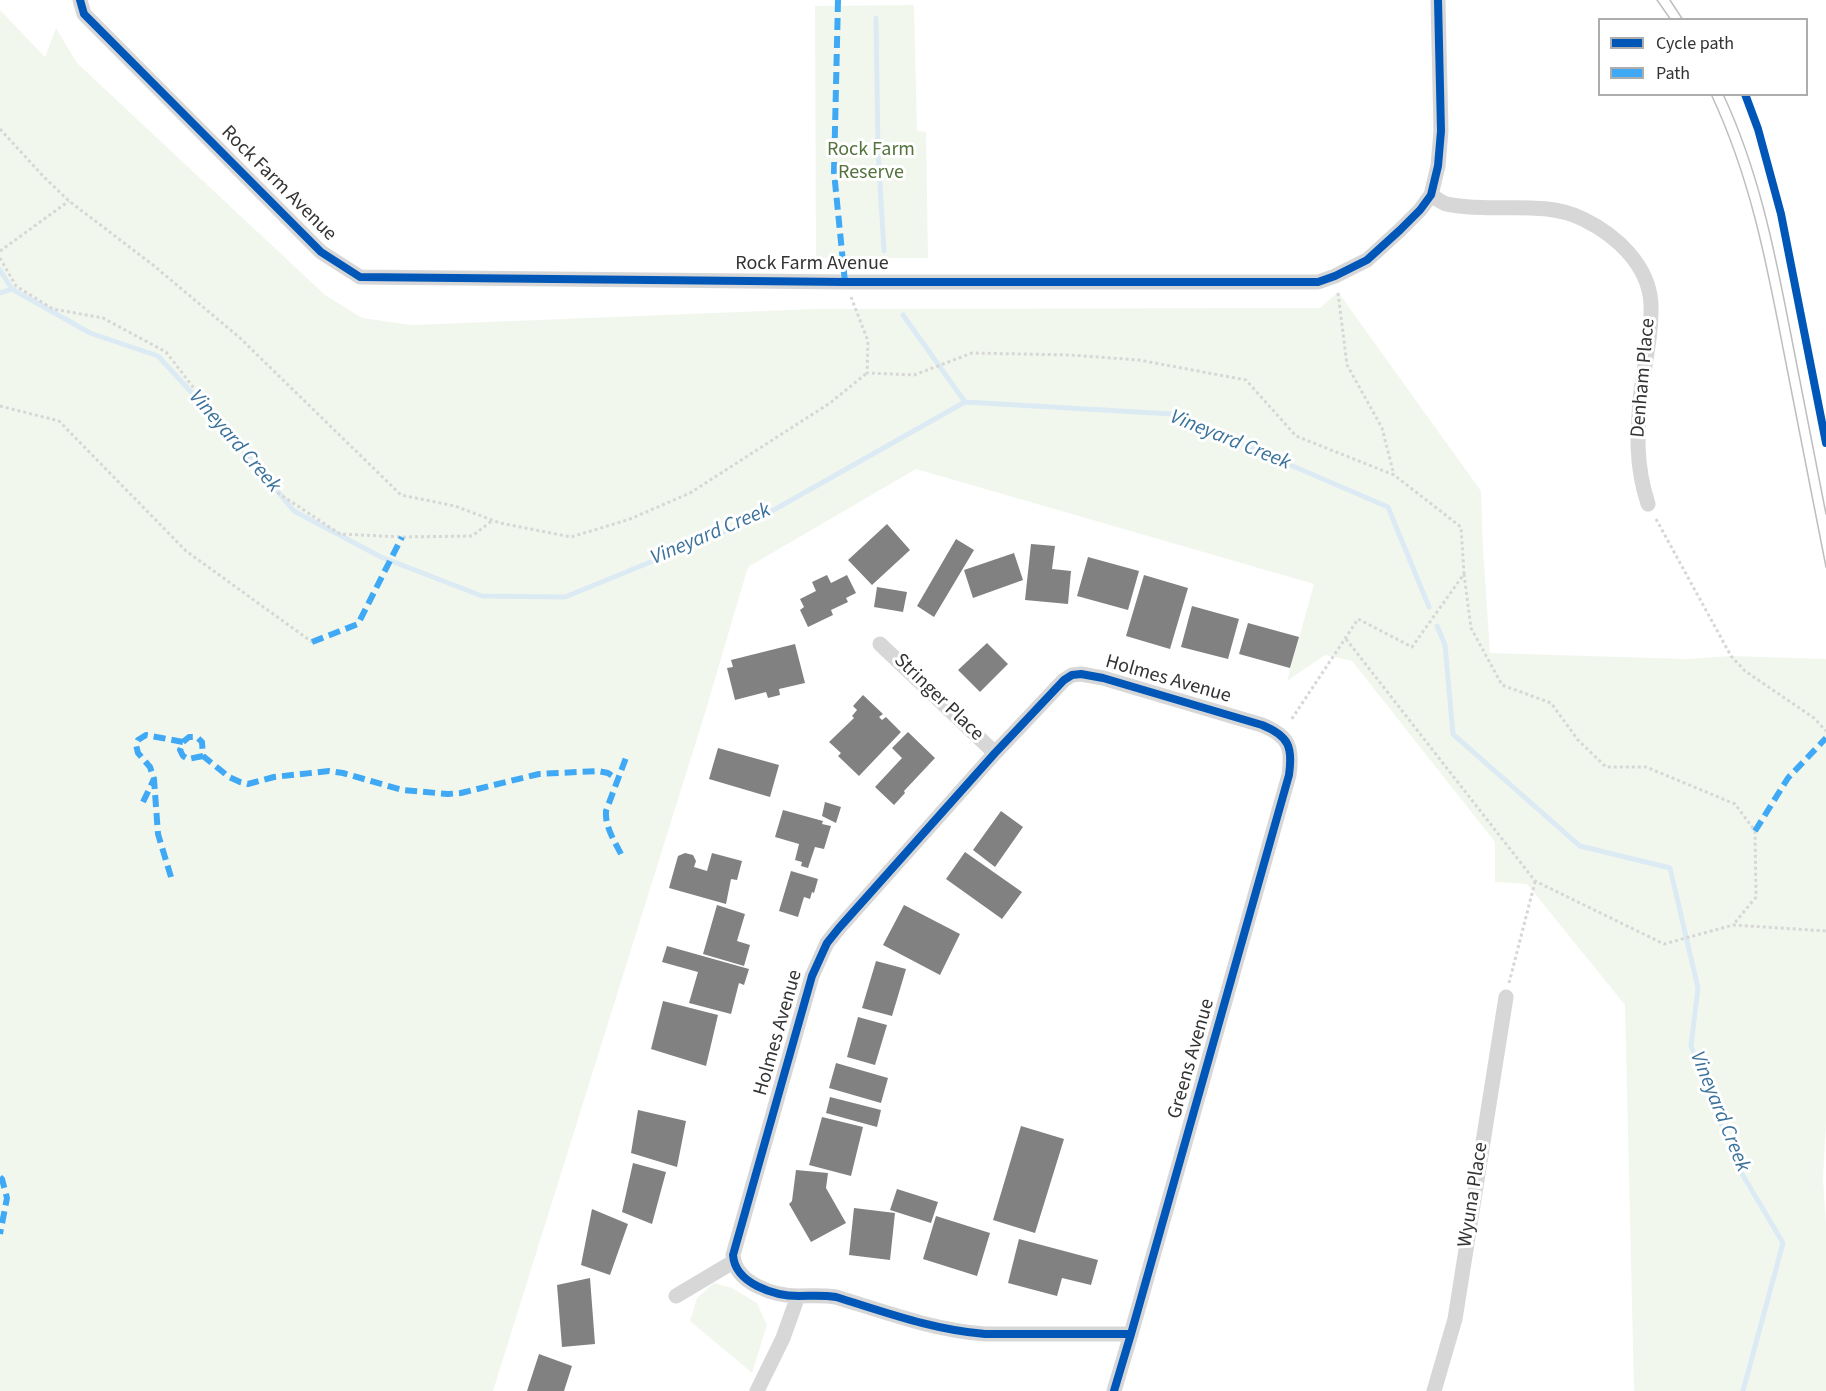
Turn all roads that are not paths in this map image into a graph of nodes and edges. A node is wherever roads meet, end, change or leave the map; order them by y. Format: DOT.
graph roads {
  1 [pos="80,0"];
  2 [pos="1438,0"];
  3 [pos="1431,195"];
  4 [pos="1648,504"];
  5 [pos="880,644"];
  6 [pos="1282,736"];
  7 [pos="995,753"];
  8 [pos="1506,997"];
  9 [pos="733,1262"];
  10 [pos="676,1296"];
  11 [pos="798,1296"];
  12 [pos="1131,1334"];
  13 [pos="758,1391"];
  14 [pos="1114,1391"];
  15 [pos="1434,1391"];
  1 -- 3 [label="street, Rock Farm Avenue"];
  2 -- 3 [label="street, Rock Farm Avenue"];
  3 -- 4 [label="street, Denham Place"];
  5 -- 7 [label="street, Stringer Place"];
  6 -- 7 [label="street, Holmes Avenue"];
  6 -- 12 [label="street, Greens Avenue"];
  7 -- 9 [label="street, Holmes Avenue"];
  8 -- 15 [label="street, Wyuna Place"];
  9 -- 10 [label="street"];
  9 -- 11 [label="street"];
  11 -- 12 [label="street"];
  11 -- 13 [label="street"];
  12 -- 14 [label="street, Greens Avenue"];
}
